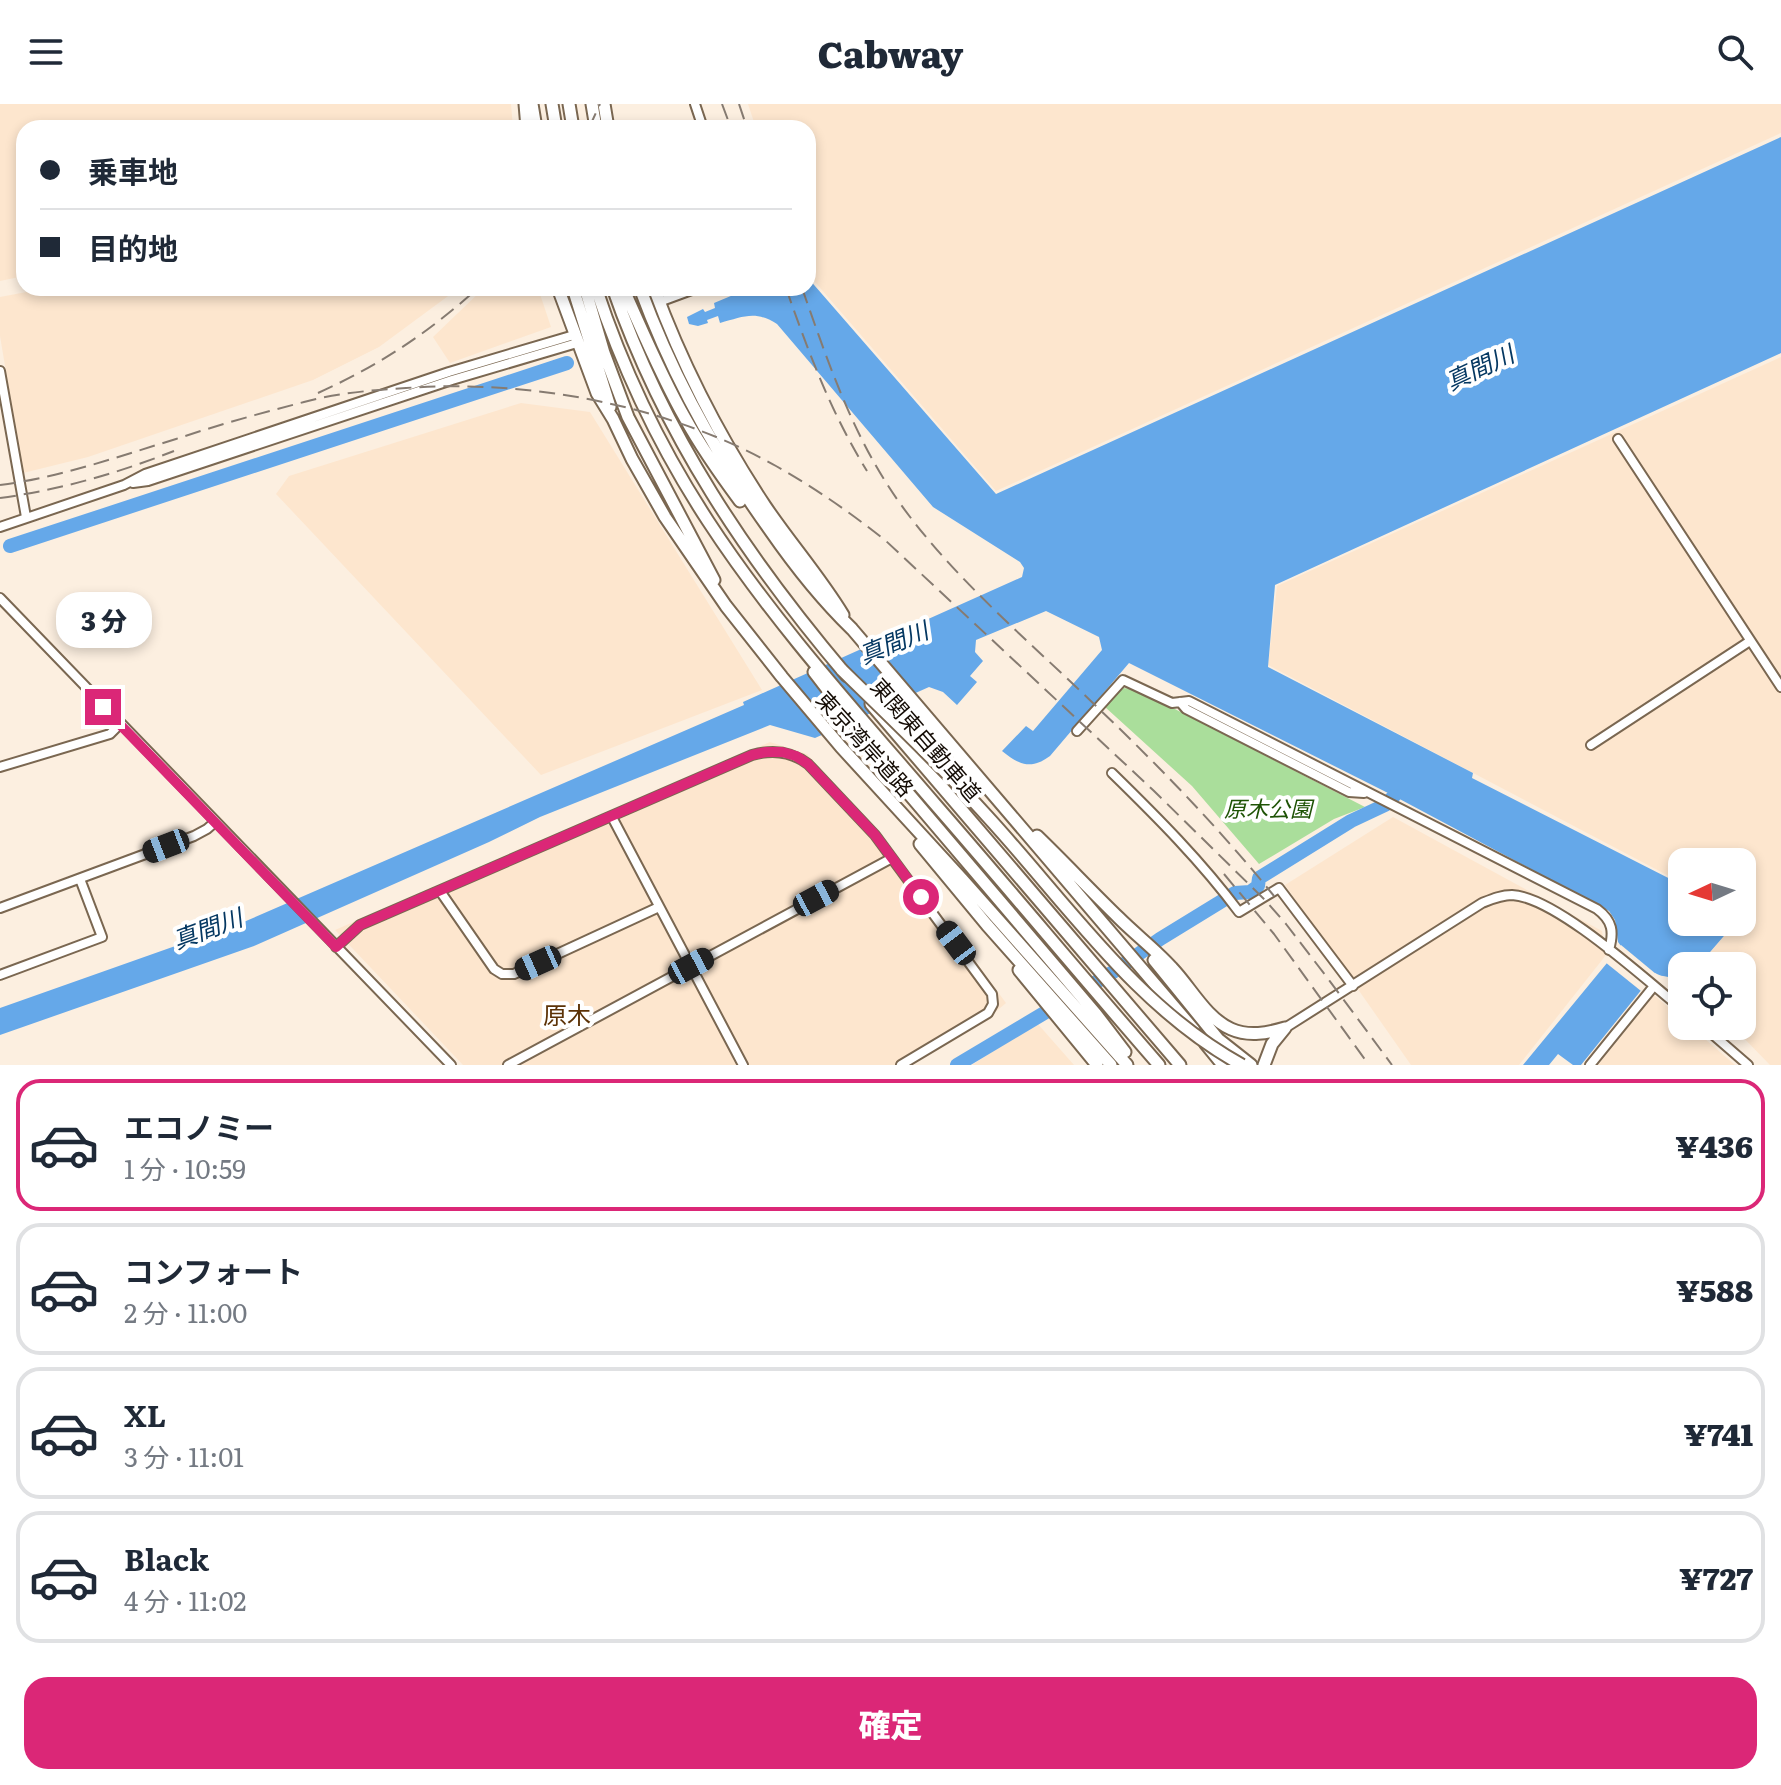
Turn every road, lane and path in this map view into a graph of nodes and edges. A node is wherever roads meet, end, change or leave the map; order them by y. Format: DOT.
graph roads {
  1 [pos="561,296"];
  2 [pos="575,296"];
  3 [pos="587,296"];
  4 [pos="599,296"];
  5 [pos="616,296"];
  6 [pos="627,296"];
  7 [pos="643,296"];
  8 [pos="657,296"];
  9 [pos="675,296"];
  10 [pos="659,302"];
  11 [pos="576,339"];
  12 [pos="0,371"];
  13 [pos="613,419"];
  14 [pos="1618,439"];
  15 [pos="26,517"];
  16 [pos="0,527"];
  17 [pos="773,536"];
  18 [pos="822,592"];
  19 [pos="0,598"];
  20 [pos="726,606"];
  21 [pos="781,621"];
  22 [pos="1750,641"];
  23 [pos="842,670"];
  24 [pos="1781,687"];
  25 [pos="120,724"];
  26 [pos="1077,731"];
  27 [pos="1591,745"];
  28 [pos="841,747"];
  29 [pos="0,767"];
  30 [pos="1112,773"];
  31 [pos="993,794"];
  32 [pos="612,817"];
  33 [pos="215,822"];
  34 [pos="892,858"];
  35 [pos="80,879"];
  36 [pos="440,891"];
  37 [pos="659,907"];
  38 [pos="0,908"];
  39 [pos="336,947"];
  40 [pos="1611,952"];
  41 [pos="691,966"];
  42 [pos="1169,970"];
  43 [pos="0,975"];
  44 [pos="1652,984"];
  45 [pos="1353,986"];
  46 [pos="1668,997"];
  47 [pos="1285,1028"];
  48 [pos="1082,1030"];
  49 [pos="1719,1040"];
  50 [pos="451,1065"];
  51 [pos="508,1065"];
  52 [pos="743,1065"];
  53 [pos="901,1065"];
  54 [pos="1097,1065"];
  55 [pos="1111,1065"];
  56 [pos="1127,1065"];
  57 [pos="1134,1065"];
  58 [pos="1159,1065"];
  59 [pos="1180,1065"];
  60 [pos="1223,1065"];
  61 [pos="1242,1065"];
  62 [pos="1251,1065"];
  63 [pos="1264,1065"];
  64 [pos="1590,1065"];
  65 [pos="1748,1065"];
  1 -- 11 [label="highway, 東京湾岸道路"];
  2 -- 13 [label="highway, 東京湾岸道路"];
  3 -- 20 [label="highway"];
  4 -- 21 [label="highway, 東関東自動車道"];
  5 -- 23 [label="highway, 東関東自動車道"];
  6 -- 17 [label="highway"];
  7 -- 17 [label="highway"];
  8 -- 10 [label="highway"];
  9 -- 10 [label="street"];
  10 -- 18 [label="highway"];
  11 -- 13 [label="highway, 東京湾岸道路"];
  11 -- 15 [label="street"];
  12 -- 15 [label="street"];
  13 -- 20 [label="highway, 東京湾岸道路"];
  14 -- 22 [label="street"];
  15 -- 16 [label="street"];
  17 -- 18 [label="highway"];
  18 -- 31 [label="highway"];
  19 -- 25 [label="street"];
  20 -- 28 [label="highway, 東京湾岸道路"];
  21 -- 57 [label="highway"];
  21 -- 58 [label="highway, 東関東自動車道"];
  22 -- 24 [label="street"];
  22 -- 27 [label="street"];
  23 -- 59 [label="highway, 東関東自動車道, bridge"];
  23 -- 61 [label="highway, bridge"];
  25 -- 29 [label="street"];
  25 -- 33 [label="street"];
  26 -- 40 [label="street"];
  28 -- 48 [label="highway, 東京湾岸道路"];
  28 -- 48 [label="highway"];
  30 -- 45 [label="street"];
  31 -- 42 [label="highway"];
  31 -- 60 [label="highway"];
  32 -- 34 [label="street"];
  32 -- 36 [label="street"];
  32 -- 37 [label="street"];
  33 -- 35 [label="street"];
  33 -- 39 [label="street"];
  34 -- 41 [label="street"];
  34 -- 53 [label="street"];
  35 -- 38 [label="street"];
  35 -- 43 [label="street"];
  36 -- 37 [label="street"];
  36 -- 39 [label="street"];
  37 -- 41 [label="street"];
  39 -- 50 [label="street"];
  40 -- 44 [label="street"];
  40 -- 45 [label="street"];
  41 -- 51 [label="street"];
  41 -- 52 [label="street"];
  42 -- 47 [label="highway"];
  42 -- 62 [label="highway"];
  44 -- 46 [label="street"];
  44 -- 64 [label="street"];
  45 -- 47 [label="street"];
  47 -- 63 [label="highway"];
  48 -- 54 [label="highway"];
  48 -- 55 [label="highway"];
  48 -- 56 [label="highway, 東京湾岸道路"];
  49 -- 65 [label="street"];
}
